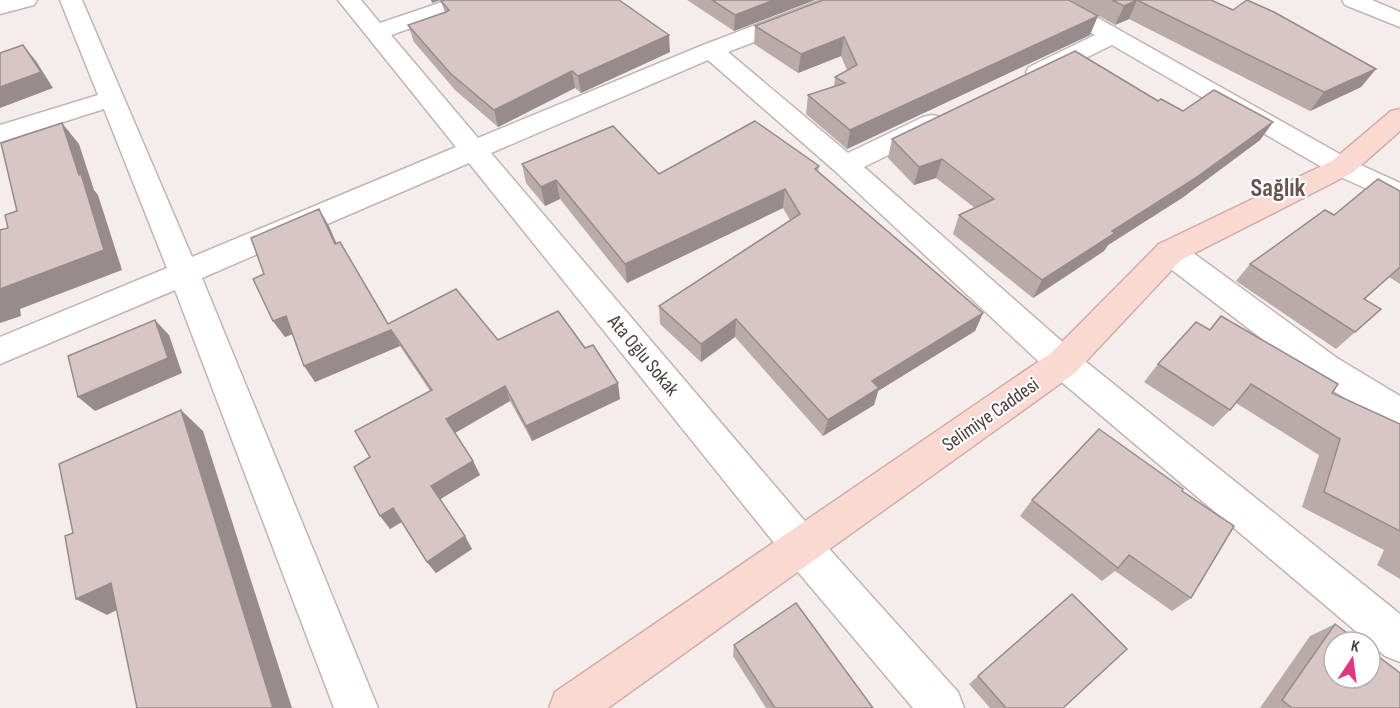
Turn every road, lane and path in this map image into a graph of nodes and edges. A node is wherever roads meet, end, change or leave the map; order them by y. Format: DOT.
graph roads {
  1 [pos="26,0"];
  2 [pos="71,0"];
  3 [pos="349,0"];
  4 [pos="469,0"];
  5 [pos="841,0"];
  6 [pos="1050,0"];
  7 [pos="1353,0"];
  8 [pos="0,7"];
  9 [pos="1400,20"];
  10 [pos="377,32"];
  11 [pos="1114,35"];
  12 [pos="711,50"];
  13 [pos="1020,80"];
  14 [pos="112,98"];
  15 [pos="958,110"];
  16 [pos="1400,117"];
  17 [pos="0,134"];
  18 [pos="474,150"];
  19 [pos="845,165"];
  20 [pos="1342,167"];
  21 [pos="1400,194"];
  22 [pos="1170,252"];
  23 [pos="184,273"];
  24 [pos="0,351"];
  25 [pos="1063,363"];
  26 [pos="1400,414"];
  27 [pos="801,546"];
  28 [pos="1400,642"];
  29 [pos="356,708"];
  30 [pos="571,708"];
  31 [pos="942,708"];
  1 -- 8 [label="street"];
  2 -- 14 [label="street"];
  3 -- 10 [label="street, Ata Oğlu Sokak"];
  4 -- 10 [label="street"];
  5 -- 12 [label="street"];
  6 -- 11 [label="street"];
  7 -- 9 [label="street"];
  10 -- 18 [label="street, Ata Oğlu Sokak"];
  11 -- 13 [label="street"];
  11 -- 20 [label="street"];
  12 -- 18 [label="street"];
  12 -- 19 [label="street"];
  14 -- 17 [label="street"];
  14 -- 23 [label="street"];
  15 -- 19 [label="street"];
  16 -- 20 [label="street, Selimiye Caddesi"];
  18 -- 23 [label="street"];
  18 -- 27 [label="street, Ata Oğlu Sokak"];
  19 -- 25 [label="street"];
  20 -- 21 [label="street"];
  20 -- 22 [label="street, Selimiye Caddesi"];
  22 -- 25 [label="street, Selimiye Caddesi"];
  22 -- 26 [label="street"];
  23 -- 24 [label="street"];
  23 -- 29 [label="street"];
  25 -- 27 [label="street, Selimiye Caddesi"];
  25 -- 28 [label="street"];
  27 -- 30 [label="street, Selimiye Caddesi"];
  27 -- 31 [label="street, Ata Oğlu Sokak"];
}
